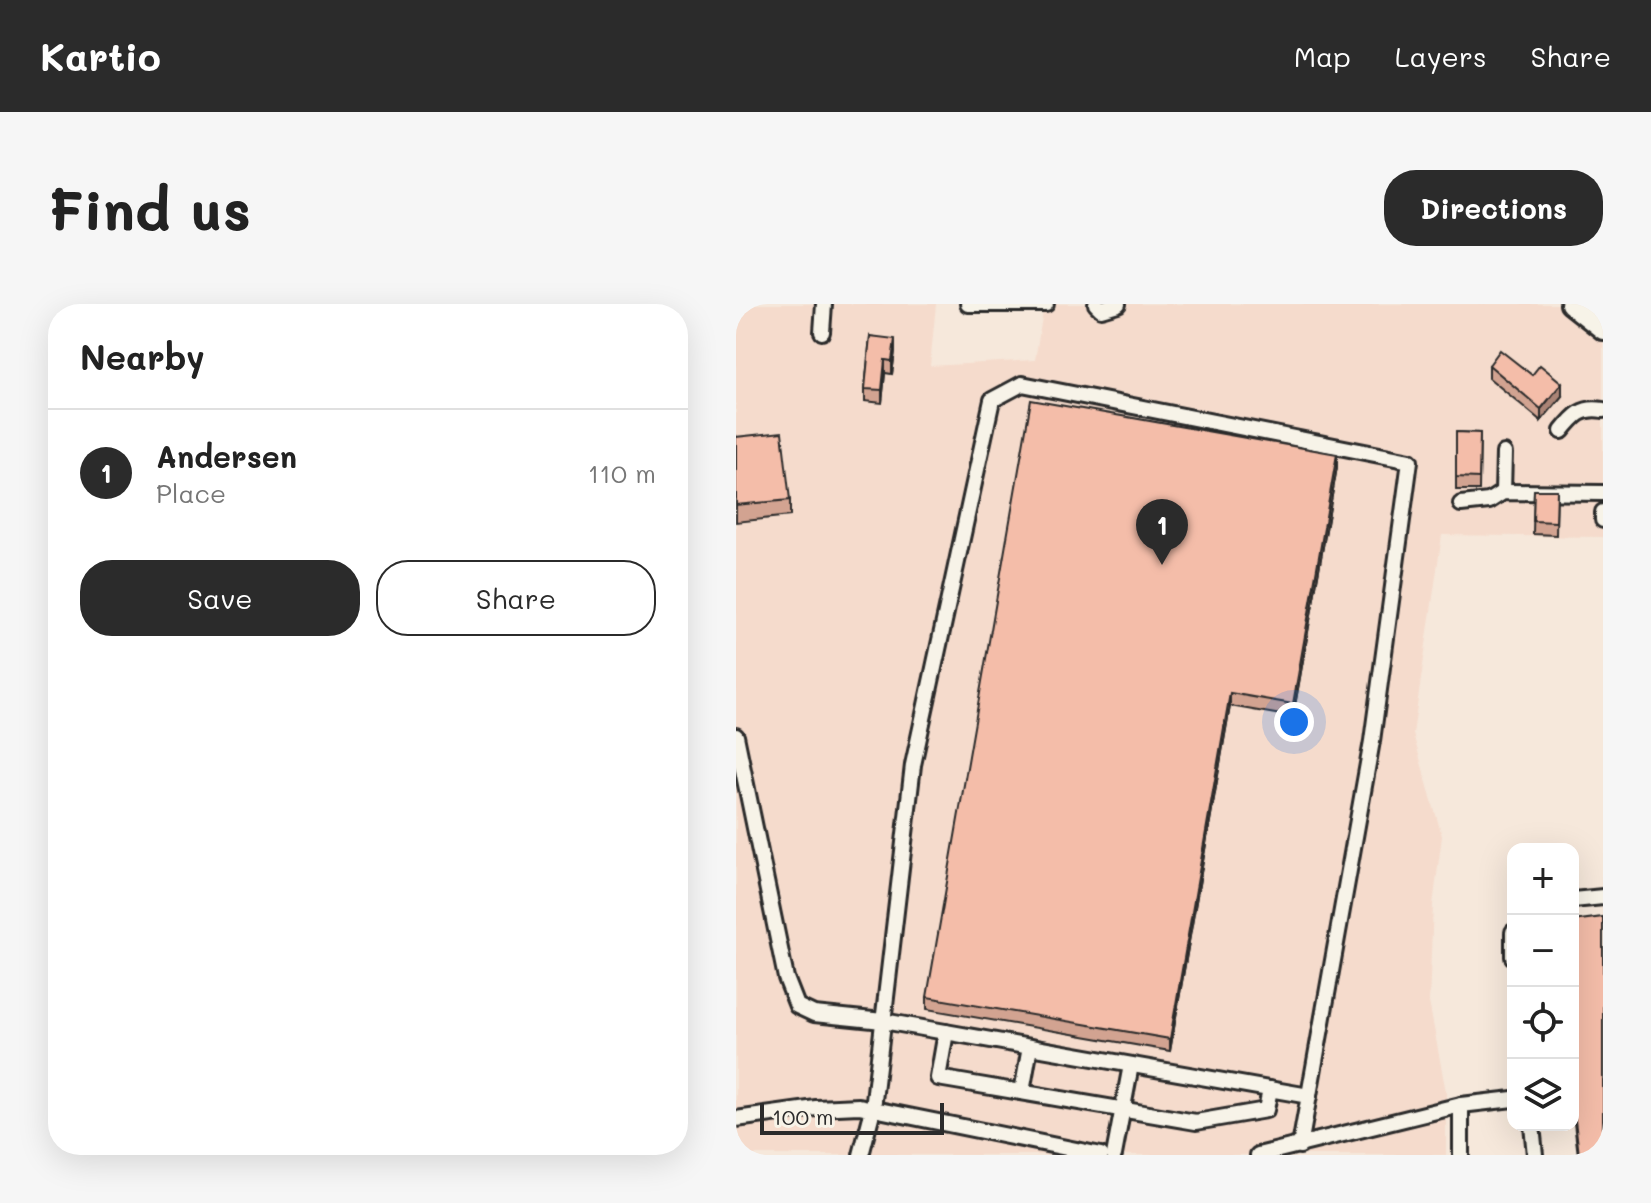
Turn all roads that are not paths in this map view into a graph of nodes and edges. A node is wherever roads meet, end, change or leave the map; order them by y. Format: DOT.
graph roads {
  1 [pos="824,304"];
  2 [pos="968,304"];
  3 [pos="1046,304"];
  4 [pos="1096,304"];
  5 [pos="1118,304"];
  6 [pos="1570,304"];
  7 [pos="1603,330"];
  8 [pos="822,332"];
  9 [pos="1603,410"];
  10 [pos="1562,431"];
  11 [pos="1504,453"];
  12 [pos="1503,492"];
  13 [pos="1603,493"];
  14 [pos="1461,504"];
  15 [pos="1603,512"];
  16 [pos="1603,520"];
  17 [pos="736,736"];
  18 [pos="1603,897"];
  19 [pos="1579,899"];
  20 [pos="883,1021"];
  21 [pos="946,1032"];
  22 [pos="1030,1047"];
  23 [pos="1131,1065"];
  24 [pos="1270,1089"];
  25 [pos="1022,1092"];
  26 [pos="1309,1096"];
  27 [pos="1507,1100"];
  28 [pos="1461,1105"];
  29 [pos="873,1109"];
  30 [pos="1122,1110"];
  31 [pos="736,1119"];
  32 [pos="1533,1131"];
  33 [pos="1294,1149"];
  34 [pos="861,1155"];
  35 [pos="1101,1155"];
  36 [pos="1114,1155"];
  37 [pos="1258,1155"];
  38 [pos="1461,1155"];
  39 [pos="1535,1155"];
  1 -- 8 [label="street"];
  2 -- 3 [label="street"];
  4 -- 5 [label="street"];
  6 -- 7 [label="main road"];
  9 -- 10 [label="street"];
  11 -- 12 [label="street"];
  12 -- 13 [label="street"];
  12 -- 14 [label="street"];
  15 -- 16 [label="street"];
  17 -- 20 [label="street"];
  18 -- 19 [label="street"];
  20 -- 21 [label="street"];
  20 -- 26 [label="street"];
  20 -- 29 [label="street"];
  21 -- 22 [label="street"];
  21 -- 25 [label="street"];
  22 -- 23 [label="street"];
  22 -- 25 [label="street"];
  23 -- 24 [label="street"];
  23 -- 30 [label="street"];
  24 -- 26 [label="street"];
  24 -- 30 [label="street"];
  25 -- 30 [label="street"];
  26 -- 33 [label="street"];
  27 -- 28 [label="street"];
  28 -- 33 [label="street"];
  28 -- 38 [label="street"];
  29 -- 31 [label="street"];
  29 -- 34 [label="street"];
  29 -- 35 [label="street"];
  30 -- 36 [label="street"];
  32 -- 39 [label="street"];
  33 -- 37 [label="street"];
}
